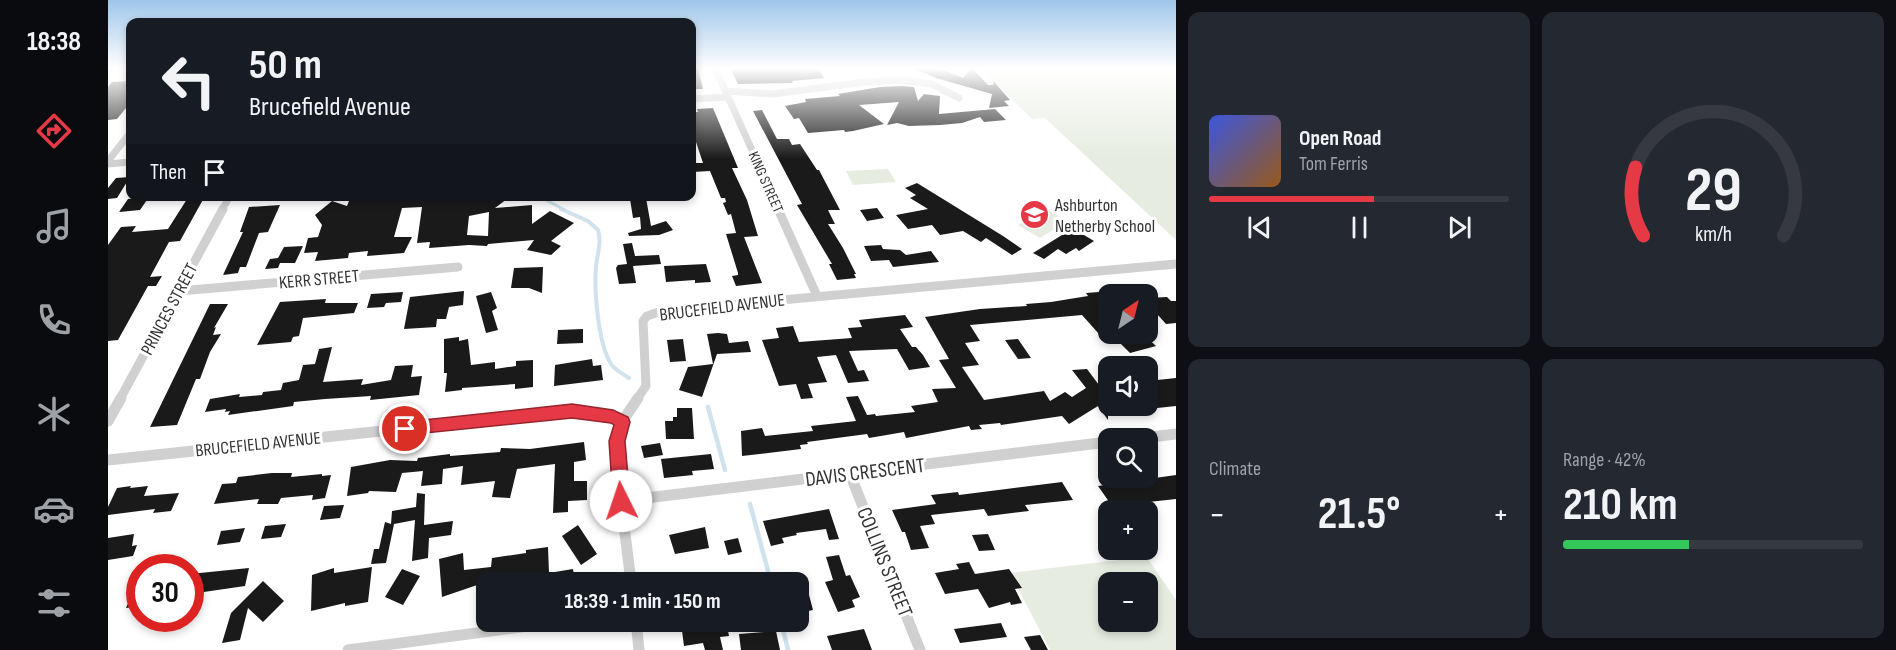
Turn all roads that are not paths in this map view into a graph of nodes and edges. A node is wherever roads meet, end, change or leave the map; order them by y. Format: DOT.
graph roads {
  1 [pos="729,98"];
  2 [pos="126,138"];
  3 [pos="108,162"];
  4 [pos="126,162"];
  5 [pos="227,201"];
  6 [pos="1176,264"];
  7 [pos="458,267"];
  8 [pos="179,291"];
  9 [pos="817,296"];
  10 [pos="108,421"];
  11 [pos="622,422"];
  12 [pos="1176,434"];
  13 [pos="1158,436"];
  14 [pos="1098,443"];
  15 [pos="108,460"];
  16 [pos="850,474"];
  17 [pos="621,501"];
  18 [pos="630,572"];
  19 [pos="483,632"];
  20 [pos="637,632"];
  21 [pos="348,650"];
  22 [pos="639,650"];
  23 [pos="920,650"];
  1 -- 9 [label="street, KING STREET"];
  2 -- 3 [label="street"];
  3 -- 4 [label="street"];
  5 -- 8 [label="street, PRINCES STREET"];
  6 -- 9 [label="street, BRUCEFIELD AVENUE"];
  7 -- 8 [label="street, KERR STREET"];
  8 -- 10 [label="street, PRINCES STREET"];
  9 -- 11 [label="street, BRUCEFIELD AVENUE"];
  11 -- 15 [label="street, BRUCEFIELD AVENUE"];
  11 -- 17 [label="street"];
  12 -- 13 [label="street"];
  14 -- 16 [label="street, DAVIS CRESCENT"];
  16 -- 17 [label="street, DAVIS CRESCENT"];
  16 -- 23 [label="street, COLLINS STREET"];
  17 -- 18 [label="street"];
  19 -- 21 [label="street"];
  20 -- 22 [label="street"];
}
